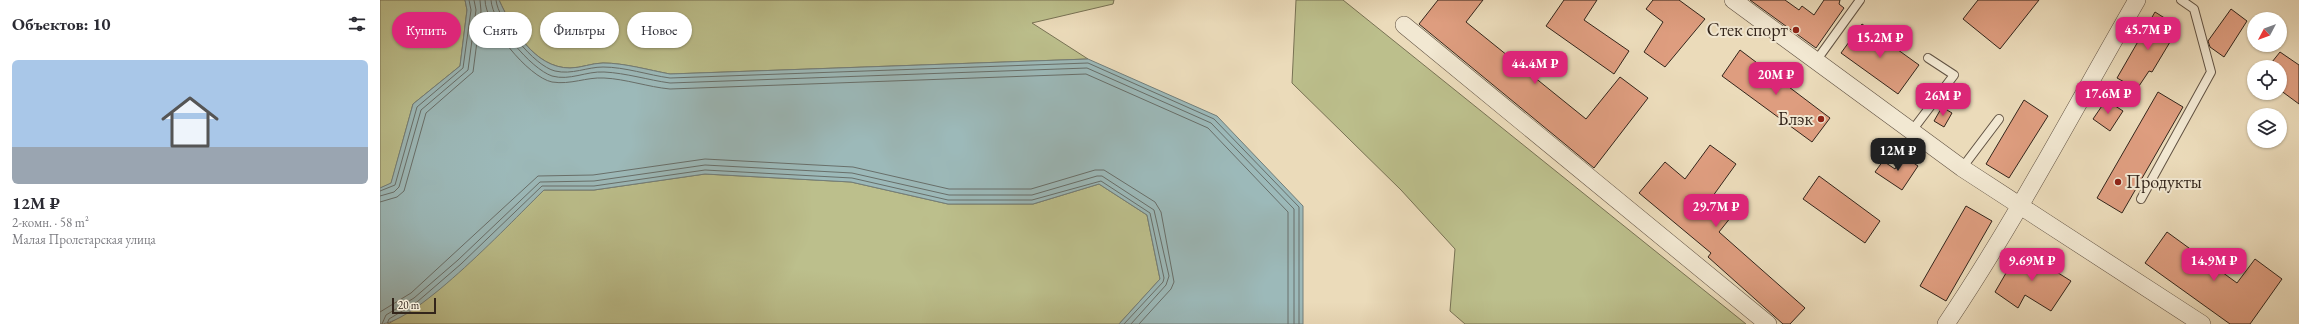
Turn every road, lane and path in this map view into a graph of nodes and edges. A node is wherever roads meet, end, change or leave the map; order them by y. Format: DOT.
graph roads {
  1 [pos="1733,0"];
  2 [pos="1860,0"];
  3 [pos="2137,0"];
  4 [pos="2181,0"];
  5 [pos="1404,25"];
  6 [pos="1928,58"];
  7 [pos="1816,61"];
  8 [pos="1999,119"];
  9 [pos="1911,132"];
  10 [pos="1962,168"];
  11 [pos="2141,199"];
  12 [pos="2022,205"];
  13 [pos="1768,324"];
  14 [pos="1946,324"];
  15 [pos="2202,324"];
  1 -- 7 [label="street"];
  2 -- 7 [label="lane"];
  3 -- 12 [label="street"];
  4 -- 11 [label="lane"];
  5 -- 13 [label="street"];
  6 -- 9 [label="lane"];
  7 -- 9 [label="street"];
  8 -- 10 [label="lane"];
  9 -- 10 [label="street"];
  10 -- 12 [label="street"];
  12 -- 14 [label="street"];
  12 -- 15 [label="street"];
}
